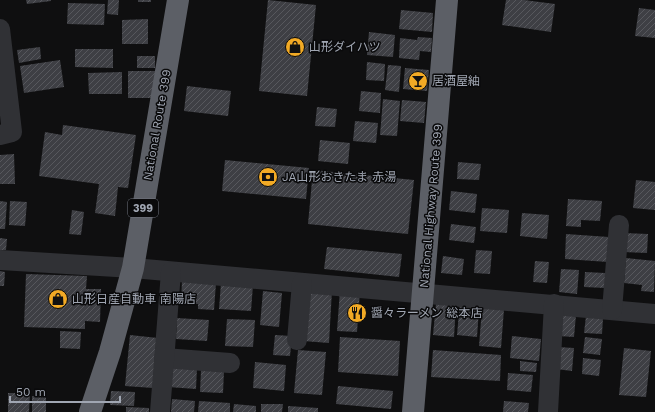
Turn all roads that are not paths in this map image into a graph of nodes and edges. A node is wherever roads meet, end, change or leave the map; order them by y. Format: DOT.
graph roads {
  1 [pos="178,0"];
  2 [pos="448,0"];
  3 [pos="0,29"];
  4 [pos="0,135"];
  5 [pos="619,225"];
  6 [pos="0,260"];
  7 [pos="133,268"];
  8 [pos="171,272"];
  9 [pos="302,283"];
  10 [pos="424,292"];
  11 [pos="554,304"];
  12 [pos="612,310"];
  13 [pos="655,314"];
  14 [pos="297,340"];
  15 [pos="164,358"];
  16 [pos="230,363"];
  17 [pos="90,412"];
  18 [pos="160,412"];
  19 [pos="414,412"];
  20 [pos="548,412"];
  1 -- 7 [label="highway, National Route 399 / 399"];
  2 -- 10 [label="highway, National Highway Route 399"];
  3 -- 4 [label="lane"];
  5 -- 12 [label="lane"];
  6 -- 7 [label="lane"];
  7 -- 8 [label="lane"];
  7 -- 17 [label="highway, National Route 399 / 399"];
  8 -- 9 [label="lane"];
  8 -- 15 [label="lane"];
  9 -- 10 [label="lane"];
  9 -- 14 [label="lane"];
  10 -- 11 [label="lane"];
  10 -- 19 [label="highway, National Highway Route 399"];
  11 -- 12 [label="lane"];
  11 -- 20 [label="lane"];
  12 -- 13 [label="lane"];
  15 -- 16 [label="lane"];
  15 -- 18 [label="lane"];
}
